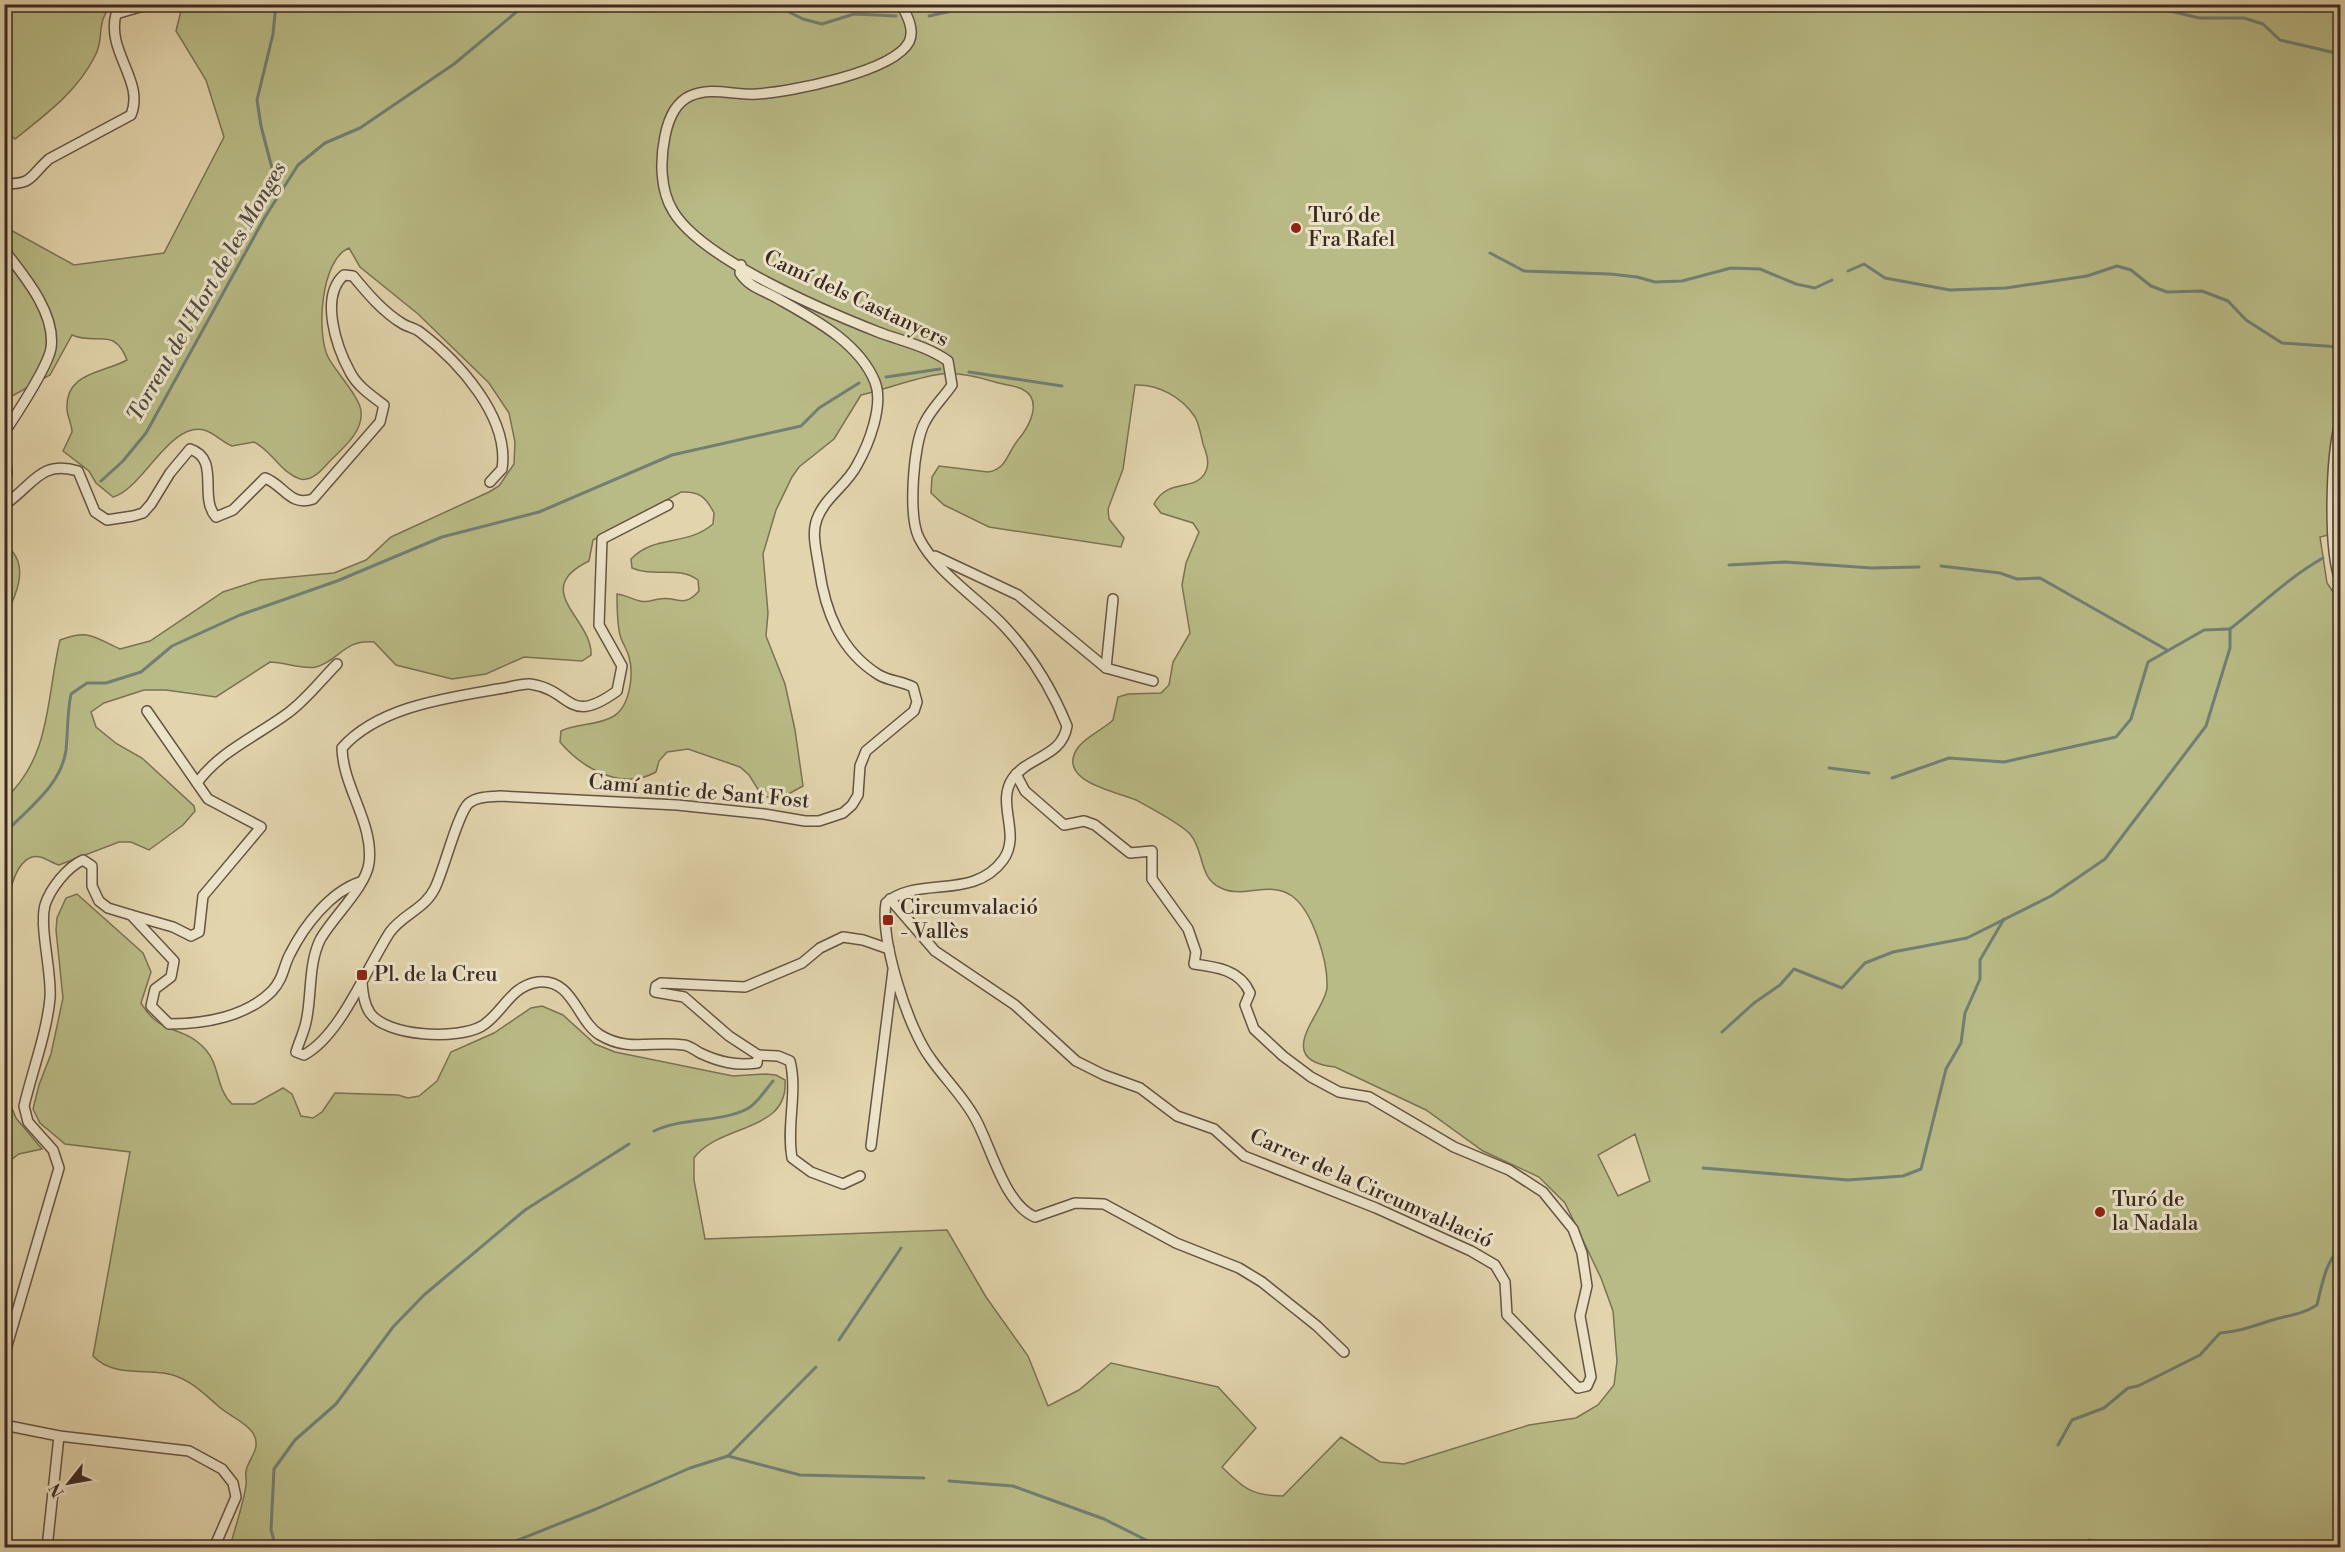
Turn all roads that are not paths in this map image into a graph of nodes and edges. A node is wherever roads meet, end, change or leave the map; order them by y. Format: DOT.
graph roads {
  1 [pos="150,4"];
  2 [pos="901,4"];
  3 [pos="4,184"];
  4 [pos="4,250"];
  5 [pos="741,266"];
  6 [pos="2340,423"];
  7 [pos="4,434"];
  8 [pos="4,478"];
  9 [pos="490,482"];
  10 [pos="4,505"];
  11 [pos="668,505"];
  12 [pos="930,554"];
  13 [pos="2340,580"];
  14 [pos="1113,599"];
  15 [pos="337,664"];
  16 [pos="1106,668"];
  17 [pos="1153,681"];
  18 [pos="147,711"];
  19 [pos="1016,774"];
  20 [pos="197,783"];
  21 [pos="360,882"];
  22 [pos="890,899"];
  23 [pos="131,915"];
  24 [pos="889,949"];
  25 [pos="893,965"];
  26 [pos="362,983"];
  27 [pos="758,1054"];
  28 [pos="871,1146"];
  29 [pos="860,1176"];
  30 [pos="1344,1352"];
  31 [pos="4,1356"];
  32 [pos="4,1425"];
  33 [pos="59,1436"];
  34 [pos="47,1548"];
  35 [pos="214,1548"];
  1 -- 3 [label="street"];
  2 -- 5 [label="street, Camí dels Castanyers"];
  4 -- 7 [label="street"];
  5 -- 12 [label="street, Camí dels Castanyers"];
  5 -- 26 [label="street, Camí antic de Sant Fost"];
  6 -- 13 [label="street"];
  7 -- 8 [label="street"];
  9 -- 10 [label="street"];
  11 -- 21 [label="street"];
  12 -- 16 [label="street"];
  12 -- 19 [label="street"];
  14 -- 16 [label="street"];
  15 -- 20 [label="street"];
  16 -- 17 [label="street"];
  18 -- 20 [label="street"];
  19 -- 22 [label="street"];
  19 -- 22 [label="street, Carrer de la Circumval·lació"];
  20 -- 23 [label="street"];
  21 -- 23 [label="street"];
  21 -- 26 [label="street"];
  22 -- 24 [label="street"];
  23 -- 31 [label="street"];
  24 -- 25 [label="street"];
  24 -- 27 [label="street"];
  25 -- 28 [label="street"];
  25 -- 30 [label="street"];
  26 -- 27 [label="street"];
  27 -- 29 [label="street"];
  32 -- 33 [label="street"];
  33 -- 34 [label="street"];
  33 -- 35 [label="street"];
}
